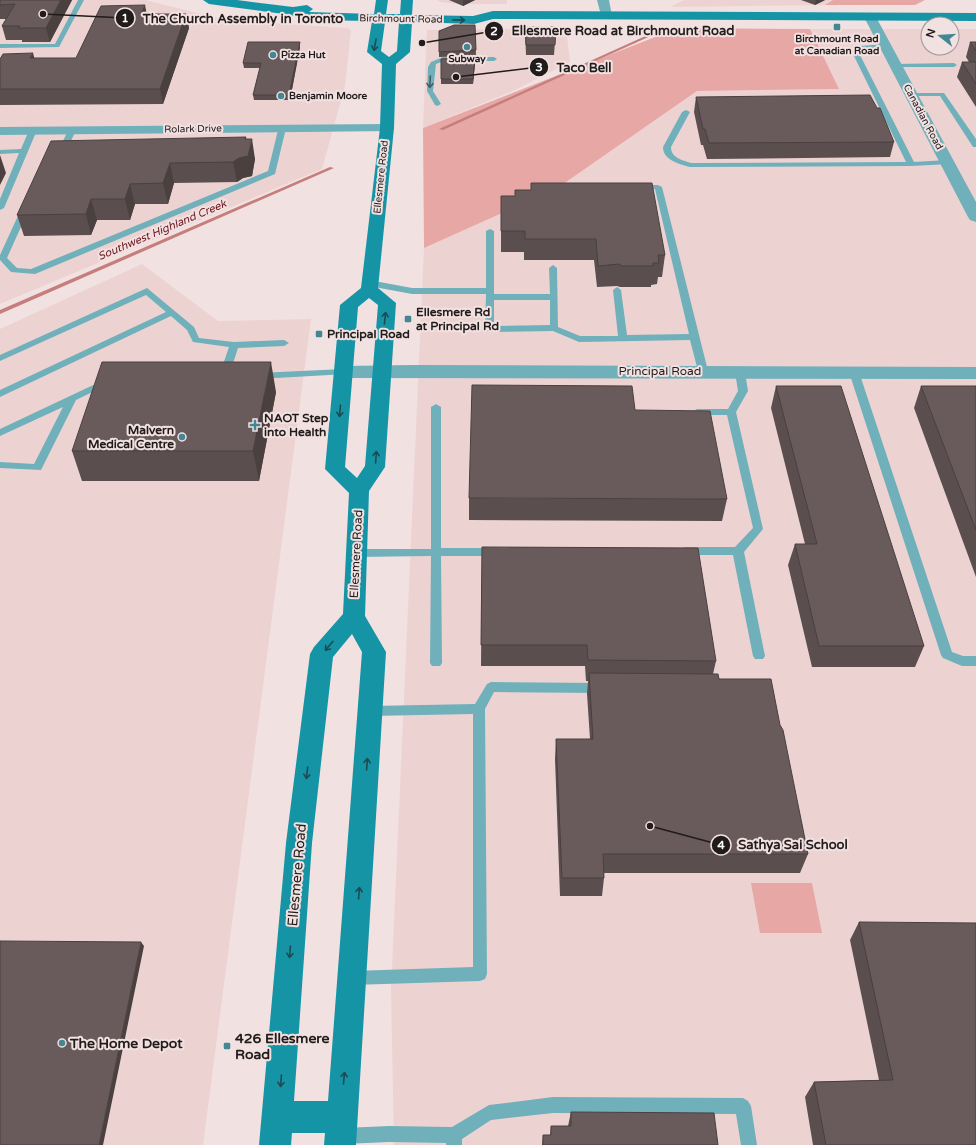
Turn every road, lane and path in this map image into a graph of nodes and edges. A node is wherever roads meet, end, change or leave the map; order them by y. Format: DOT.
graph roads {
  1 [pos="81,0"];
  2 [pos="209,0"];
  3 [pos="604,0"];
  4 [pos="381,9"];
  5 [pos="406,10"];
  6 [pos="606,16"];
  7 [pos="870,17"];
  8 [pos="976,17"];
  9 [pos="0,46"];
  10 [pos="885,46"];
  11 [pos="494,59"];
  12 [pos="389,63"];
  13 [pos="954,65"];
  14 [pos="895,66"];
  15 [pos="910,94"];
  16 [pos="437,104"];
  17 [pos="686,112"];
  18 [pos="282,128"];
  19 [pos="387,128"];
  20 [pos="33,130"];
  21 [pos="72,130"];
  22 [pos="0,131"];
  23 [pos="976,145"];
  24 [pos="24,151"];
  25 [pos="0,152"];
  26 [pos="62,152"];
  27 [pos="947,162"];
  28 [pos="911,164"];
  29 [pos="629,187"];
  30 [pos="28,202"];
  31 [pos="0,208"];
  32 [pos="976,218"];
  33 [pos="490,232"];
  34 [pos="553,268"];
  35 [pos="369,286"];
  36 [pos="617,290"];
  37 [pos="490,294"];
  38 [pos="554,297"];
  39 [pos="172,312"];
  40 [pos="554,328"];
  41 [pos="694,337"];
  42 [pos="623,338"];
  43 [pos="284,342"];
  44 [pos="234,345"];
  45 [pos="0,358"];
  46 [pos="381,371"];
  47 [pos="702,371"];
  48 [pos="344,372"];
  49 [pos="740,372"];
  50 [pos="854,372"];
  51 [pos="976,373"];
  52 [pos="247,377"];
  53 [pos="115,378"];
  54 [pos="223,379"];
  55 [pos="0,394"];
  56 [pos="72,398"];
  57 [pos="436,407"];
  58 [pos="685,412"];
  59 [pos="731,412"];
  60 [pos="0,433"];
  61 [pos="0,466"];
  62 [pos="359,491"];
  63 [pos="674,551"];
  64 [pos="738,551"];
  65 [pos="435,552"];
  66 [pos="507,552"];
  67 [pos="356,553"];
  68 [pos="354,616"];
  69 [pos="759,656"];
  70 [pos="976,661"];
  71 [pos="436,663"];
  72 [pos="611,688"];
  73 [pos="479,709"];
  74 [pos="370,711"];
  75 [pos="352,978"];
  76 [pos="276,1131"];
  77 [pos="340,1133"];
  78 [pos="454,1140"];
  79 [pos="749,1145"];
  1 -- 9 [label="lane"];
  2 -- 4 [label="main road, Birchmount Road"];
  3 -- 6 [label="street"];
  4 -- 5 [label="main road, Birchmount Road"];
  4 -- 12 [label="main road, one-way"];
  5 -- 6 [label="main road, Birchmount Road"];
  5 -- 12 [label="main road"];
  6 -- 7 [label="main road, Birchmount Road"];
  7 -- 8 [label="main road, Birchmount Road"];
  7 -- 10 [label="street, Canadian Road"];
  10 -- 14 [label="street, Canadian Road"];
  10 -- 28 [label="lane"];
  11 -- 16 [label="lane, one-way"];
  12 -- 19 [label="main road, Ellesmere Road"];
  13 -- 14 [label="lane"];
  14 -- 15 [label="street, Canadian Road"];
  15 -- 23 [label="lane"];
  15 -- 27 [label="street, Canadian Road"];
  17 -- 28 [label="lane"];
  18 -- 19 [label="street, Rolark Drive"];
  18 -- 21 [label="street, Rolark Drive"];
  18 -- 30 [label="lane"];
  19 -- 35 [label="main road, Ellesmere Road"];
  20 -- 21 [label="street, Rolark Drive"];
  20 -- 22 [label="street, Rolark Drive"];
  20 -- 24 [label="lane"];
  21 -- 26 [label="lane"];
  24 -- 25 [label="lane"];
  24 -- 31 [label="lane"];
  27 -- 28 [label="lane"];
  27 -- 32 [label="street, Canadian Road"];
  29 -- 41 [label="lane"];
  33 -- 37 [label="lane"];
  34 -- 38 [label="lane"];
  35 -- 37 [label="lane"];
  46 -- 35 [label="main road, one-way"];
  35 -- 48 [label="main road"];
  36 -- 42 [label="lane"];
  37 -- 38 [label="lane"];
  37 -- 40 [label="lane"];
  38 -- 40 [label="lane"];
  39 -- 44 [label="lane"];
  39 -- 45 [label="lane"];
  39 -- 55 [label="lane"];
  40 -- 42 [label="lane"];
  41 -- 42 [label="lane"];
  41 -- 47 [label="lane"];
  43 -- 44 [label="lane"];
  44 -- 54 [label="lane"];
  46 -- 47 [label="street, Principal Road"];
  46 -- 48 [label="street, Principal Road"];
  62 -- 46 [label="main road, one-way"];
  47 -- 49 [label="street, Principal Road"];
  48 -- 52 [label="lane"];
  48 -- 62 [label="main road, one-way"];
  49 -- 50 [label="street, Principal Road"];
  49 -- 59 [label="lane"];
  50 -- 51 [label="street, Principal Road"];
  50 -- 70 [label="lane"];
  53 -- 56 [label="lane"];
  56 -- 60 [label="lane"];
  56 -- 61 [label="lane"];
  57 -- 65 [label="lane"];
  58 -- 59 [label="lane"];
  59 -- 64 [label="lane"];
  62 -- 67 [label="main road, Ellesmere Road"];
  63 -- 64 [label="lane"];
  64 -- 69 [label="lane"];
  65 -- 66 [label="lane"];
  65 -- 67 [label="lane"];
  65 -- 71 [label="lane"];
  67 -- 68 [label="main road, Ellesmere Road"];
  68 -- 74 [label="main road"];
  68 -- 76 [label="main road, Ellesmere Road, one-way"];
  72 -- 73 [label="lane"];
  73 -- 74 [label="lane"];
  73 -- 75 [label="lane"];
  75 -- 74 [label="main road, one-way"];
  77 -- 75 [label="main road, one-way"];
  76 -- 77 [label="main road"];
  77 -- 78 [label="lane"];
  78 -- 79 [label="lane"];
}
